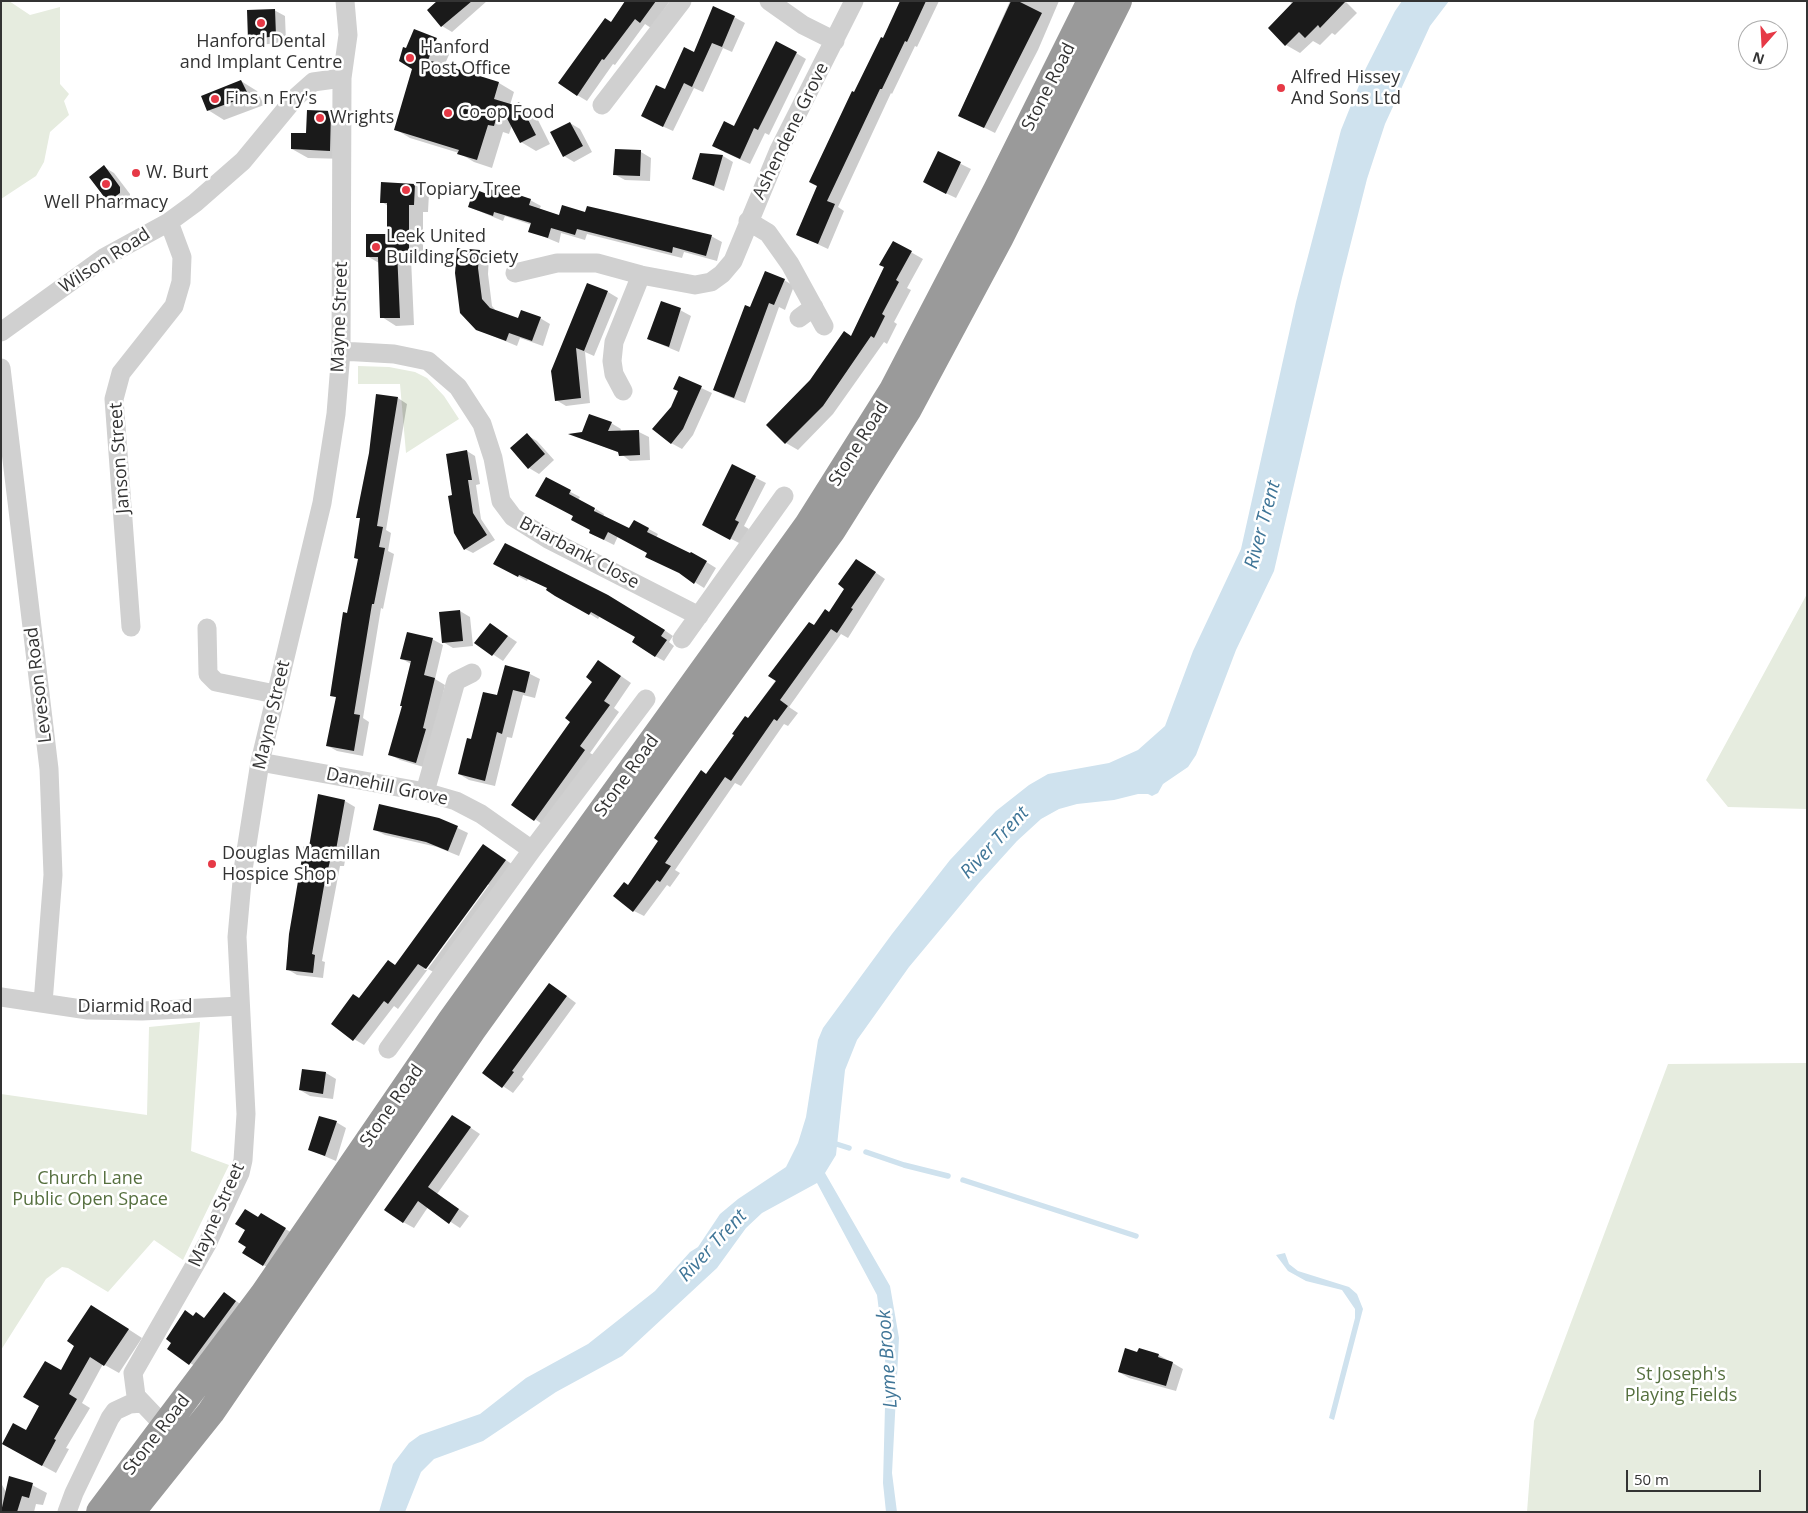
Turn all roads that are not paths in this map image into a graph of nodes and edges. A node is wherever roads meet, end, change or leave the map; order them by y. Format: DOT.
graph roads {
  1 [pos="344,1"];
  2 [pos="682,1"];
  3 [pos="769,1"];
  4 [pos="854,1"];
  5 [pos="1092,1"];
  6 [pos="1118,1"];
  7 [pos="834,41"];
  8 [pos="342,78"];
  9 [pos="602,104"];
  10 [pos="748,221"];
  11 [pos="169,222"];
  12 [pos="515,273"];
  13 [pos="641,275"];
  14 [pos="965,277"];
  15 [pos="814,306"];
  16 [pos="799,318"];
  17 [pos="824,326"];
  18 [pos="1,332"];
  19 [pos="341,350"];
  20 [pos="1,368"];
  21 [pos="623,391"];
  22 [pos="784,496"];
  23 [pos="699,616"];
  24 [pos="131,627"];
  25 [pos="207,628"];
  26 [pos="682,639"];
  27 [pos="459,674"];
  28 [pos="275,694"];
  29 [pos="639,701"];
  30 [pos="260,762"];
  31 [pos="425,792"];
  32 [pos="532,850"];
  33 [pos="1,997"];
  34 [pos="43,1003"];
  35 [pos="240,1006"];
  36 [pos="389,1041"];
  37 [pos="142,1403"];
  38 [pos="165,1426"];
  39 [pos="183,1446"];
  40 [pos="67,1512"];
  41 [pos="100,1512"];
  42 [pos="132,1512"];
  1 -- 8 [label="street, Mayne Street"];
  2 -- 9 [label="street"];
  3 -- 7 [label="street, Ashendene Grove"];
  4 -- 7 [label="street, Ashendene Grove"];
  5 -- 14 [label="highway, Stone Road"];
  6 -- 14 [label="highway, Stone Road"];
  7 -- 10 [label="street, Ashendene Grove"];
  8 -- 11 [label="street, Wilson Road"];
  8 -- 19 [label="street, Mayne Street"];
  10 -- 13 [label="street, Ashendene Grove"];
  10 -- 15 [label="street"];
  11 -- 18 [label="street, Wilson Road"];
  11 -- 24 [label="street, Janson Street"];
  12 -- 13 [label="street, Ashendene Grove"];
  13 -- 21 [label="street"];
  14 -- 38 [label="highway, Stone Road"];
  14 -- 39 [label="highway, Stone Road"];
  15 -- 16 [label="street"];
  15 -- 17 [label="street"];
  19 -- 23 [label="street, Briarbank Close"];
  19 -- 28 [label="street, Mayne Street"];
  20 -- 34 [label="street, Leveson Road"];
  22 -- 23 [label="street"];
  23 -- 26 [label="street"];
  25 -- 28 [label="street"];
  27 -- 31 [label="street"];
  28 -- 30 [label="street, Mayne Street"];
  29 -- 32 [label="street"];
  30 -- 31 [label="street, Danehill Grove"];
  30 -- 35 [label="street, Mayne Street"];
  31 -- 32 [label="street, Danehill Grove"];
  32 -- 36 [label="street"];
  33 -- 34 [label="street, Diarmid Road"];
  34 -- 35 [label="street, Diarmid Road"];
  35 -- 37 [label="street, Mayne Street"];
  37 -- 38 [label="street, Mayne Street"];
  37 -- 40 [label="street"];
  38 -- 39 [label="street, Mayne Street"];
  38 -- 41 [label="highway, Stone Road"];
  39 -- 42 [label="highway, Stone Road"];
}
